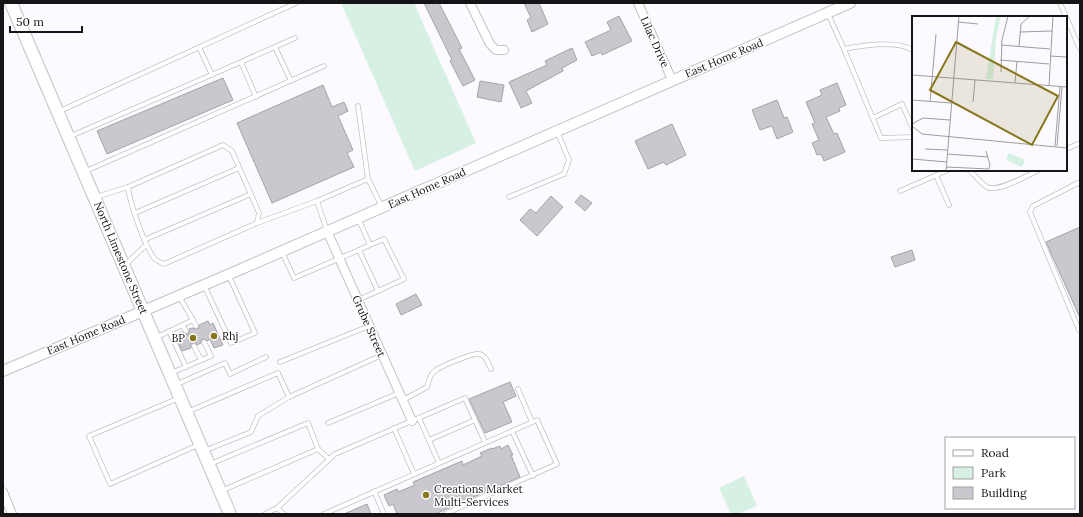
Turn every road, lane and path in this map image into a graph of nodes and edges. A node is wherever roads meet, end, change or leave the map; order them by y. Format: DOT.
graph roads {
  1 [pos="296,3"];
  2 [pos="470,3"];
  3 [pos="638,3"];
  4 [pos="850,3"];
  5 [pos="1060,3"];
  6 [pos="13,4"];
  7 [pos="828,13"];
  8 [pos="1066,16"];
  9 [pos="1067,19"];
  10 [pos="295,38"];
  11 [pos="199,47"];
  12 [pos="275,47"];
  13 [pos="844,49"];
  14 [pos="1080,49"];
  15 [pos="504,50"];
  16 [pos="912,50"];
  17 [pos="241,62"];
  18 [pos="324,66"];
  19 [pos="212,75"];
  20 [pos="672,80"];
  21 [pos="291,81"];
  22 [pos="256,97"];
  23 [pos="358,106"];
  24 [pos="57,112"];
  25 [pos="873,118"];
  26 [pos="912,127"];
  27 [pos="557,131"];
  28 [pos="68,137"];
  29 [pos="912,137"];
  30 [pos="1080,143"];
  31 [pos="1067,149"];
  32 [pos="239,168"];
  33 [pos="946,171"];
  34 [pos="970,171"];
  35 [pos="1037,171"];
  36 [pos="84,172"];
  37 [pos="936,175"];
  38 [pos="368,179"];
  39 [pos="1080,182"];
  40 [pos="128,187"];
  41 [pos="900,191"];
  42 [pos="251,194"];
  43 [pos="94,197"];
  44 [pos="509,197"];
  45 [pos="317,201"];
  46 [pos="949,205"];
  47 [pos="382,207"];
  48 [pos="135,213"];
  49 [pos="357,218"];
  50 [pos="257,223"];
  51 [pos="327,231"];
  52 [pos="144,240"];
  53 [pos="146,245"];
  54 [pos="370,245"];
  55 [pos="359,250"];
  56 [pos="281,251"];
  57 [pos="339,259"];
  58 [pos="124,266"];
  59 [pos="229,274"];
  60 [pos="204,285"];
  61 [pos="378,291"];
  62 [pos="179,295"];
  63 [pos="358,300"];
  64 [pos="143,311"];
  65 [pos="193,320"];
  66 [pos="182,325"];
  67 [pos="196,326"];
  68 [pos="369,326"];
  69 [pos="1080,330"];
  70 [pos="169,331"];
  71 [pos="186,331"];
  72 [pos="155,338"];
  73 [pos="204,342"];
  74 [pos="194,346"];
  75 [pos="382,355"];
  76 [pos="266,357"];
  77 [pos="201,360"];
  78 [pos="280,362"];
  79 [pos="186,367"];
  80 [pos="491,369"];
  81 [pos="3,370"];
  82 [pos="170,374"];
  83 [pos="175,385"];
  84 [pos="518,390"];
  85 [pos="401,396"];
  86 [pos="180,397"];
  87 [pos="289,397"];
  88 [pos="186,412"];
  89 [pos="415,419"];
  90 [pos="475,420"];
  91 [pos="532,422"];
  92 [pos="328,423"];
  93 [pos="394,428"];
  94 [pos="512,431"];
  95 [pos="429,440"];
  96 [pos="485,442"];
  97 [pos="202,447"];
  98 [pos="318,449"];
  99 [pos="329,459"];
  100 [pos="438,463"];
  101 [pos="209,464"];
  102 [pos="414,474"];
  103 [pos="533,476"];
  104 [pos="374,491"];
  105 [pos="3,492"];
  106 [pos="221,492"];
  107 [pos="277,508"];
  108 [pos="12,514"];
  109 [pos="230,514"];
  110 [pos="265,514"];
  111 [pos="284,514"];
  112 [pos="324,514"];
  113 [pos="384,514"];
  114 [pos="445,514"];
  1 -- 11 [label="lane"];
  2 -- 15 [label="street"];
  3 -- 20 [label="street, Lilac Drive"];
  4 -- 7 [label="street, East Home Road"];
  5 -- 8 [label="lane"];
  6 -- 24 [label="main road, North Limestone Street"];
  7 -- 13 [label="lane"];
  7 -- 20 [label="street, East Home Road"];
  9 -- 14 [label="lane"];
  10 -- 12 [label="lane"];
  11 -- 19 [label="lane"];
  11 -- 24 [label="lane"];
  12 -- 17 [label="lane"];
  12 -- 21 [label="lane"];
  13 -- 16 [label="lane"];
  13 -- 25 [label="lane"];
  17 -- 19 [label="lane"];
  17 -- 22 [label="lane"];
  18 -- 21 [label="lane"];
  19 -- 28 [label="lane"];
  20 -- 27 [label="street, East Home Road"];
  21 -- 22 [label="lane"];
  22 -- 36 [label="lane"];
  23 -- 38 [label="lane"];
  24 -- 28 [label="main road, North Limestone Street"];
  25 -- 26 [label="lane"];
  25 -- 29 [label="lane"];
  27 -- 44 [label="lane"];
  27 -- 47 [label="street, East Home Road"];
  28 -- 36 [label="main road, North Limestone Street"];
  30 -- 31 [label="lane"];
  32 -- 40 [label="lane"];
  32 -- 42 [label="lane"];
  32 -- 48 [label="lane"];
  33 -- 37 [label="lane"];
  34 -- 35 [label="lane"];
  36 -- 43 [label="main road, North Limestone Street"];
  37 -- 41 [label="lane"];
  37 -- 46 [label="lane"];
  38 -- 45 [label="lane"];
  38 -- 47 [label="lane"];
  39 -- 69 [label="lane"];
  40 -- 43 [label="lane"];
  40 -- 48 [label="lane"];
  42 -- 50 [label="lane"];
  42 -- 52 [label="lane"];
  43 -- 58 [label="main road, North Limestone Street"];
  45 -- 50 [label="lane"];
  45 -- 51 [label="lane"];
  47 -- 49 [label="street, East Home Road"];
  48 -- 52 [label="lane"];
  49 -- 51 [label="street, East Home Road"];
  49 -- 54 [label="lane"];
  50 -- 53 [label="lane"];
  51 -- 56 [label="street, East Home Road"];
  51 -- 57 [label="street, Grube Street"];
  52 -- 53 [label="lane"];
  53 -- 58 [label="lane"];
  54 -- 55 [label="lane"];
  54 -- 61 [label="lane"];
  55 -- 57 [label="lane"];
  55 -- 61 [label="lane"];
  56 -- 57 [label="lane"];
  56 -- 59 [label="street, East Home Road"];
  57 -- 63 [label="street, Grube Street"];
  58 -- 64 [label="main road, North Limestone Street"];
  59 -- 60 [label="street, East Home Road"];
  59 -- 60 [label="lane"];
  60 -- 62 [label="street, East Home Road"];
  61 -- 63 [label="lane"];
  62 -- 64 [label="street, East Home Road"];
  62 -- 65 [label="lane"];
  63 -- 68 [label="street, Grube Street"];
  64 -- 72 [label="main road, North Limestone Street"];
  64 -- 81 [label="street, East Home Road"];
  65 -- 66 [label="lane"];
  65 -- 67 [label="lane"];
  66 -- 70 [label="lane"];
  66 -- 71 [label="lane"];
  68 -- 75 [label="street, Grube Street"];
  68 -- 78 [label="lane"];
  70 -- 72 [label="lane"];
  70 -- 79 [label="lane"];
  72 -- 82 [label="main road, North Limestone Street"];
  73 -- 77 [label="lane"];
  74 -- 77 [label="lane"];
  75 -- 85 [label="street, Grube Street"];
  75 -- 87 [label="lane"];
  76 -- 83 [label="lane"];
  77 -- 79 [label="lane"];
  79 -- 82 [label="lane"];
  80 -- 85 [label="lane"];
  82 -- 83 [label="main road, North Limestone Street"];
  83 -- 86 [label="main road, North Limestone Street"];
  84 -- 91 [label="lane"];
  85 -- 89 [label="street, Grube Street"];
  85 -- 92 [label="lane"];
  86 -- 88 [label="main road, North Limestone Street"];
  86 -- 97 [label="lane"];
  87 -- 88 [label="lane"];
  87 -- 97 [label="lane"];
  88 -- 97 [label="main road, North Limestone Street"];
  89 -- 90 [label="lane"];
  89 -- 93 [label="lane"];
  89 -- 95 [label="lane"];
  90 -- 95 [label="lane"];
  90 -- 96 [label="lane"];
  91 -- 94 [label="lane"];
  91 -- 103 [label="lane"];
  93 -- 99 [label="lane"];
  93 -- 102 [label="lane"];
  94 -- 96 [label="lane"];
  94 -- 103 [label="lane"];
  95 -- 100 [label="lane"];
  96 -- 100 [label="lane"];
  97 -- 101 [label="main road, North Limestone Street"];
  98 -- 99 [label="lane"];
  98 -- 101 [label="lane"];
  98 -- 106 [label="lane"];
  99 -- 107 [label="lane"];
  100 -- 102 [label="lane"];
  101 -- 106 [label="main road, North Limestone Street"];
  102 -- 104 [label="lane"];
  103 -- 114 [label="lane"];
  104 -- 112 [label="lane"];
  104 -- 113 [label="lane"];
  105 -- 108 [label="street"];
  106 -- 109 [label="main road, North Limestone Street"];
  107 -- 110 [label="lane"];
  107 -- 111 [label="lane"];
}
